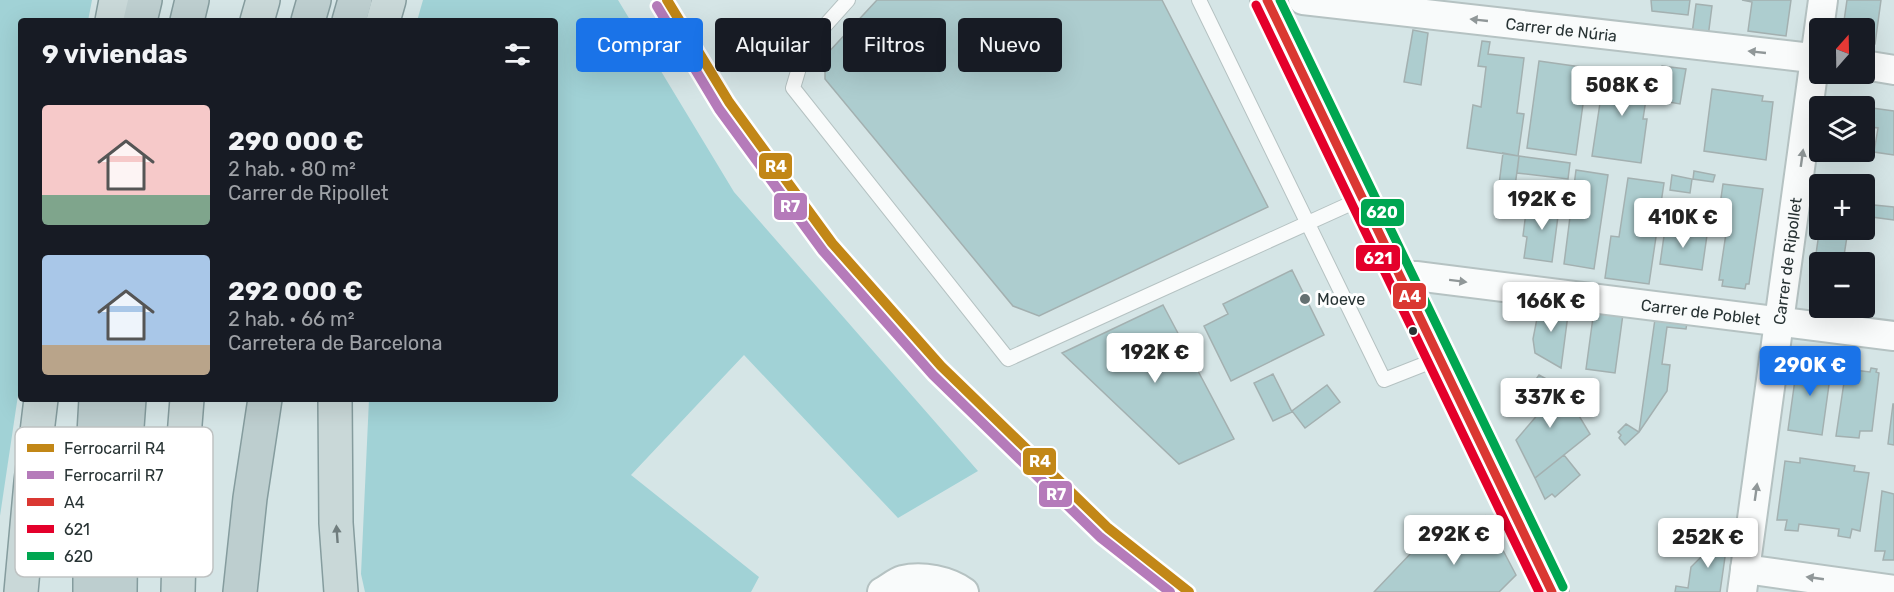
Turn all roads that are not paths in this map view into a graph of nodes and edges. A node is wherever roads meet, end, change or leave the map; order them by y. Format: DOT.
graph roads {
  1 [pos="116,0"];
  2 [pos="145,0"];
  3 [pos="192,0"];
  4 [pos="244,0"];
  5 [pos="263,0"];
  6 [pos="314,0"];
  7 [pos="355,0"];
  8 [pos="389,0"];
  9 [pos="848,0"];
  10 [pos="1199,0"];
  11 [pos="1268,0"];
  12 [pos="1303,0"];
  13 [pos="1823,0"];
  14 [pos="113,18"];
  15 [pos="141,18"];
  16 [pos="188,18"];
  17 [pos="241,18"];
  18 [pos="258,18"];
  19 [pos="309,18"];
  20 [pos="350,18"];
  21 [pos="384,18"];
  22 [pos="1821,18"];
  23 [pos="1809,57"];
  24 [pos="1875,67"];
  25 [pos="1894,70"];
  26 [pos="1813,84"];
  27 [pos="1363,198"];
  28 [pos="1308,223"];
  29 [pos="1400,276"];
  30 [pos="1780,320"];
  31 [pos="1894,336"];
  32 [pos="1440,358"];
  33 [pos="41,402"];
  34 [pos="96,402"];
  35 [pos="129,402"];
  36 [pos="187,402"];
  37 [pos="246,402"];
  38 [pos="265,402"];
  39 [pos="335,402"];
  40 [pos="38,427"];
  41 [pos="94,427"];
  42 [pos="127,427"];
  43 [pos="185,427"];
  44 [pos="22,577"];
  45 [pos="120,577"];
  46 [pos="178,577"];
  47 [pos="1743,580"];
  48 [pos="892,586"];
  49 [pos="1894,590"];
  50 [pos="21,592"];
  51 [pos="120,592"];
  52 [pos="178,592"];
  53 [pos="239,592"];
  54 [pos="341,592"];
  55 [pos="964,592"];
  56 [pos="1552,592"];
  1 -- 14 [label="highway"];
  2 -- 15 [label="highway"];
  3 -- 16 [label="highway"];
  4 -- 17 [label="highway"];
  5 -- 18 [label="highway"];
  6 -- 19 [label="highway"];
  7 -- 20 [label="highway"];
  8 -- 21 [label="highway"];
  9 -- 28 [label="lane"];
  10 -- 28 [label="lane"];
  11 -- 27 [label="main road"];
  23 -- 12 [label="street, Carrer de Núria, one-way"];
  13 -- 22 [label="street, Carrer de Ripollet"];
  24 -- 25 [label="street"];
  30 -- 26 [label="street, Carrer de Ripollet, one-way"];
  27 -- 28 [label="lane"];
  27 -- 29 [label="main road"];
  28 -- 32 [label="lane"];
  29 -- 30 [label="street, Carrer de Poblet, one-way"];
  29 -- 32 [label="main road"];
  30 -- 31 [label="street, Carrer de Poblet"];
  47 -- 30 [label="street, Carrer de Ripollet, one-way"];
  32 -- 56 [label="main road"];
  33 -- 40 [label="highway"];
  34 -- 41 [label="highway"];
  35 -- 42 [label="highway"];
  36 -- 43 [label="highway"];
  37 -- 53 [label="highway"];
  38 -- 53 [label="highway"];
  54 -- 39 [label="highway, one-way"];
  44 -- 50 [label="highway"];
  45 -- 51 [label="highway"];
  46 -- 52 [label="highway"];
  49 -- 47 [label="street, one-way"];
  48 -- 55 [label="street"];
}
